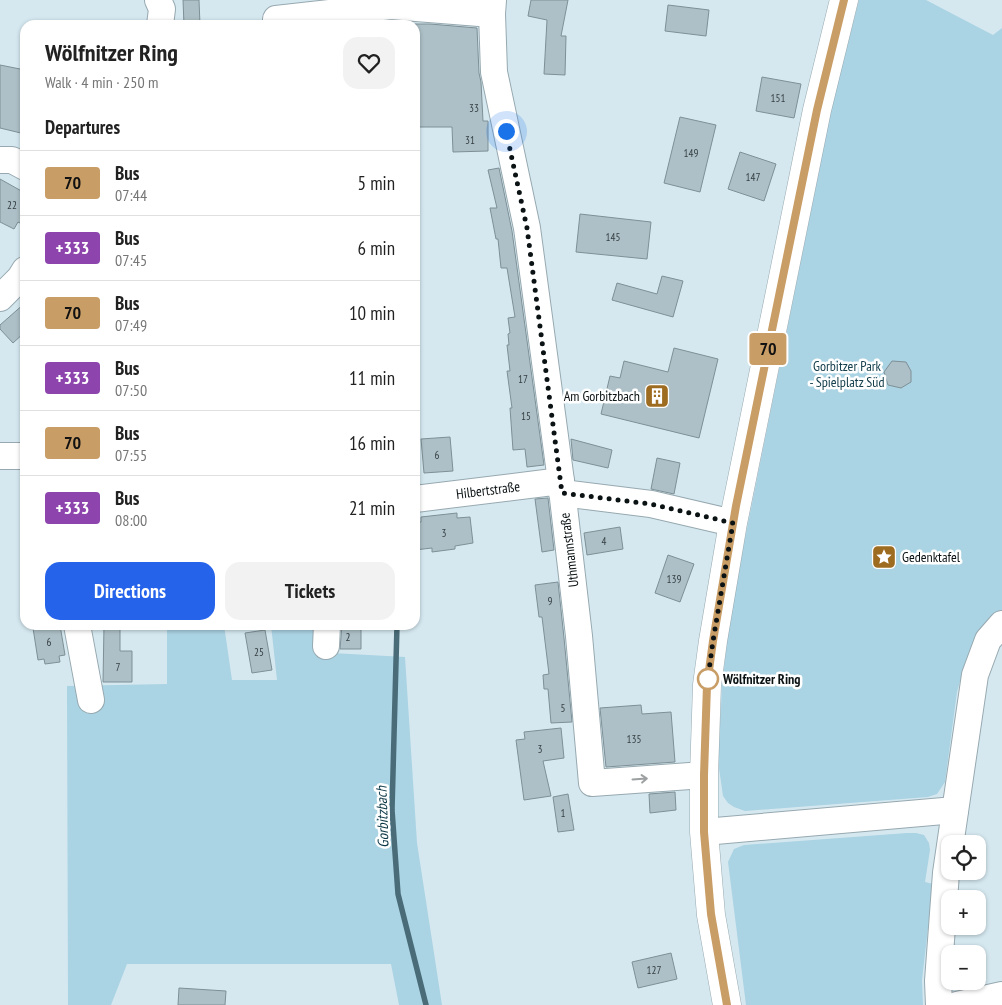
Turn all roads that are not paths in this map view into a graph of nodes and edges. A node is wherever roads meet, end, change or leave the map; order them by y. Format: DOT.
graph roads {
  1 [pos="158,0"];
  2 [pos="844,0"];
  3 [pos="493,7"];
  4 [pos="274,15"];
  5 [pos="161,20"];
  6 [pos="0,160"];
  7 [pos="20,164"];
  8 [pos="20,278"];
  9 [pos="0,298"];
  10 [pos="0,456"];
  11 [pos="20,456"];
  12 [pos="562,487"];
  13 [pos="420,499"];
  14 [pos="733,523"];
  15 [pos="1002,624"];
  16 [pos="78,630"];
  17 [pos="91,700"];
  18 [pos="704,775"];
  19 [pos="955,810"];
  20 [pos="704,832"];
  21 [pos="1002,995"];
  22 [pos="727,1005"];
  23 [pos="939,1005"];
  24 [pos="957,1005"];
  1 -- 5 [label="street"];
  2 -- 14 [label="main road"];
  3 -- 4 [label="street"];
  3 -- 12 [label="street, Uthmannstraße"];
  6 -- 7 [label="street"];
  8 -- 9 [label="street"];
  10 -- 11 [label="street"];
  12 -- 13 [label="street, Hilbertstraße"];
  12 -- 14 [label="street, Hilbertstraße"];
  12 -- 18 [label="street, Uthmannstraße, one-way"];
  14 -- 18 [label="main road"];
  15 -- 19 [label="street"];
  16 -- 17 [label="street"];
  18 -- 20 [label="main road"];
  19 -- 20 [label="street"];
  19 -- 23 [label="street"];
  20 -- 22 [label="main road"];
  21 -- 24 [label="street"];
}
